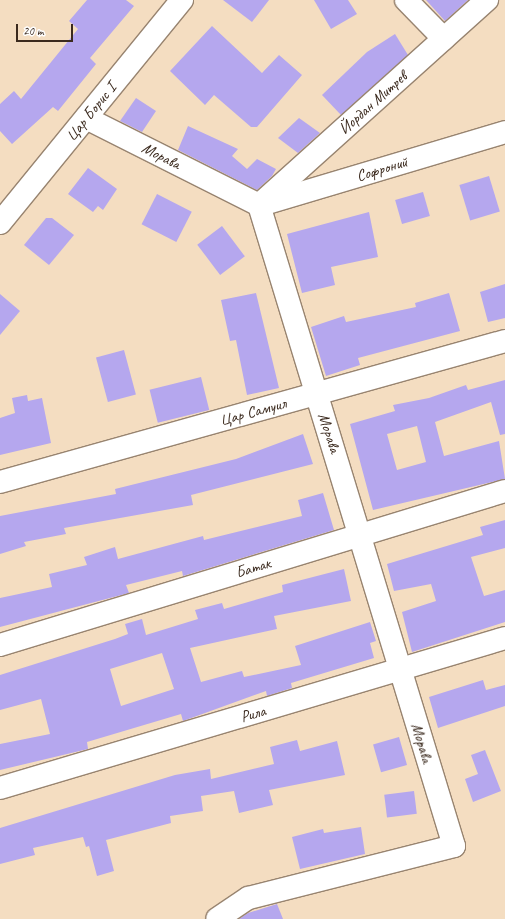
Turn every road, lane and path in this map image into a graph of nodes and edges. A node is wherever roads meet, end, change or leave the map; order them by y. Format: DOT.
graph roads {
  1 [pos="182,0"];
  2 [pos="406,0"];
  3 [pos="487,0"];
  4 [pos="444,39"];
  5 [pos="86,118"];
  6 [pos="505,132"];
  7 [pos="259,205"];
  8 [pos="0,223"];
  9 [pos="505,341"];
  10 [pos="317,394"];
  11 [pos="0,482"];
  12 [pos="505,492"];
  13 [pos="362,535"];
  14 [pos="505,638"];
  15 [pos="0,645"];
  16 [pos="400,671"];
  17 [pos="0,788"];
  18 [pos="217,919"];
  1 -- 5 [label="street, Цар Борис I"];
  2 -- 4 [label="street"];
  3 -- 4 [label="street, Йордан Митрев"];
  4 -- 7 [label="street, Йордан Митрев"];
  5 -- 7 [label="street, Морава"];
  5 -- 8 [label="street, Цар Борис I"];
  6 -- 7 [label="street, Софроний"];
  7 -- 10 [label="street, Морава"];
  9 -- 10 [label="street, Цар Самуил"];
  10 -- 11 [label="street, Цар Самуил"];
  10 -- 13 [label="street, Морава"];
  12 -- 13 [label="street, Батак"];
  13 -- 15 [label="street, Батак"];
  13 -- 16 [label="street, Морава"];
  14 -- 16 [label="street, Рила"];
  16 -- 17 [label="street, Рила"];
  16 -- 18 [label="street, Морава"];
}
